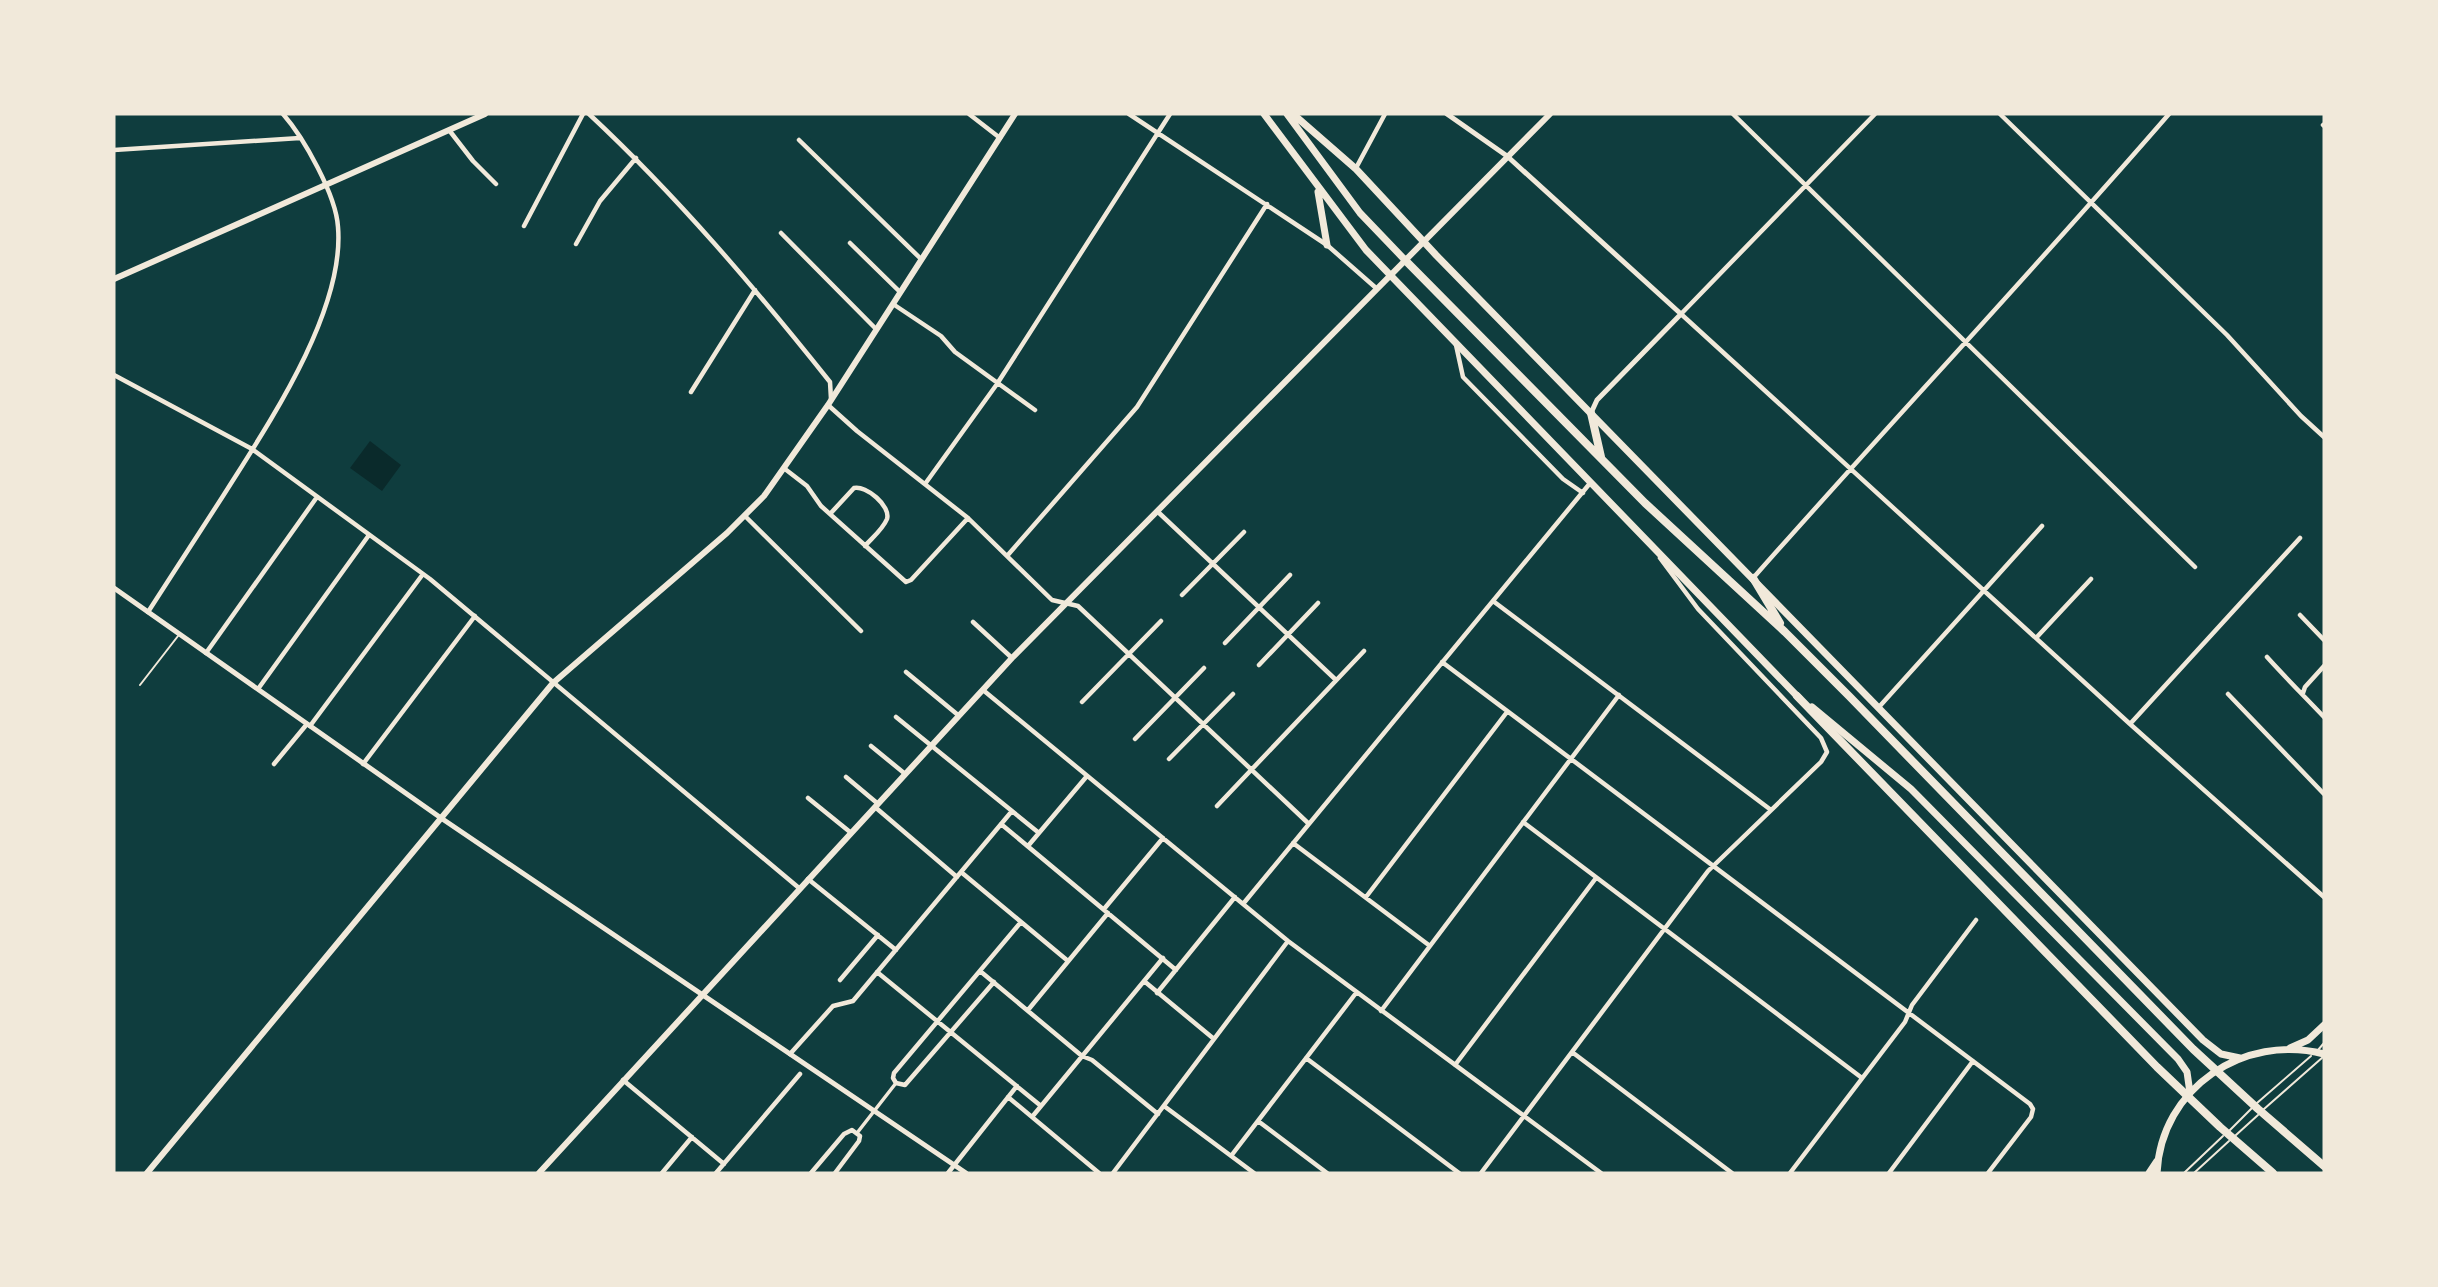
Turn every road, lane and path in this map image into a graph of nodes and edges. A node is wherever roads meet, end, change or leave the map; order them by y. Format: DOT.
graph roads {
  1 [pos="283,114"];
  2 [pos="485,114"];
  3 [pos="583,114"];
  4 [pos="589,114"];
  5 [pos="969,114"];
  6 [pos="1015,114"];
  7 [pos="1129,114"];
  8 [pos="1170,114"];
  9 [pos="1264,114"];
  10 [pos="1287,114"];
  11 [pos="1293,114"];
  12 [pos="1385,114"];
  13 [pos="1447,114"];
  14 [pos="1550,114"];
  15 [pos="1733,114"];
  16 [pos="1875,114"];
  17 [pos="2000,114"];
  18 [pos="2169,114"];
  19 [pos="449,130"];
  20 [pos="1158,133"];
  21 [pos="300,138"];
  22 [pos="1000,138"];
  23 [pos="799,140"];
  24 [pos="114,149"];
  25 [pos="1507,156"];
  26 [pos="636,158"];
  27 [pos="1356,169"];
  28 [pos="325,184"];
  29 [pos="496,184"];
  30 [pos="1316,184"];
  31 [pos="1805,186"];
  32 [pos="1267,204"];
  33 [pos="2091,204"];
  34 [pos="524,226"];
  35 [pos="781,233"];
  36 [pos="1424,241"];
  37 [pos="850,243"];
  38 [pos="576,244"];
  39 [pos="1327,245"];
  40 [pos="921,259"];
  41 [pos="1405,260"];
  42 [pos="1390,275"];
  43 [pos="114,279"];
  44 [pos="1376,288"];
  45 [pos="755,290"];
  46 [pos="900,292"];
  47 [pos="892,304"];
  48 [pos="1681,314"];
  49 [pos="876,329"];
  50 [pos="1964,342"];
  51 [pos="1456,344"];
  52 [pos="114,375"];
  53 [pos="997,384"];
  54 [pos="691,392"];
  55 [pos="829,403"];
  56 [pos="1035,411"];
  57 [pos="1591,413"];
  58 [pos="2324,437"];
  59 [pos="252,449"];
  60 [pos="1602,460"];
  61 [pos="785,469"];
  62 [pos="1849,469"];
  63 [pos="1591,482"];
  64 [pos="925,485"];
  65 [pos="1583,493"];
  66 [pos="317,496"];
  67 [pos="1157,511"];
  68 [pos="830,514"];
  69 [pos="745,516"];
  70 [pos="968,518"];
  71 [pos="2042,526"];
  72 [pos="1244,532"];
  73 [pos="369,535"];
  74 [pos="1647,538"];
  75 [pos="2300,538"];
  76 [pos="865,546"];
  77 [pos="1007,556"];
  78 [pos="1213,564"];
  79 [pos="2195,567"];
  80 [pos="423,574"];
  81 [pos="1290,575"];
  82 [pos="1753,578"];
  83 [pos="2091,579"];
  84 [pos="114,589"];
  85 [pos="1984,592"];
  86 [pos="1182,595"];
  87 [pos="1493,601"];
  88 [pos="1318,603"];
  89 [pos="1066,604"];
  90 [pos="1259,608"];
  91 [pos="148,612"];
  92 [pos="2300,615"];
  93 [pos="475,616"];
  94 [pos="1161,621"];
  95 [pos="973,622"];
  96 [pos="861,631"];
  97 [pos="1784,632"];
  98 [pos="180,634"];
  99 [pos="1288,635"];
  100 [pos="2036,638"];
  101 [pos="2324,640"];
  102 [pos="1225,643"];
  103 [pos="1364,651"];
  104 [pos="206,653"];
  105 [pos="1129,653"];
  106 [pos="2267,657"];
  107 [pos="1012,658"];
  108 [pos="1442,662"];
  109 [pos="1259,665"];
  110 [pos="2324,666"];
  111 [pos="1204,668"];
  112 [pos="906,672"];
  113 [pos="1336,680"];
  114 [pos="553,683"];
  115 [pos="140,685"];
  116 [pos="258,690"];
  117 [pos="982,690"];
  118 [pos="2303,693"];
  119 [pos="1233,694"];
  120 [pos="2228,694"];
  121 [pos="1619,695"];
  122 [pos="1797,696"];
  123 [pos="1176,697"];
  124 [pos="1082,702"];
  125 [pos="1879,707"];
  126 [pos="1507,711"];
  127 [pos="958,715"];
  128 [pos="897,717"];
  129 [pos="2324,717"];
  130 [pos="1204,724"];
  131 [pos="2130,724"];
  132 [pos="308,725"];
  133 [pos="1135,739"];
  134 [pos="931,745"];
  135 [pos="871,746"];
  136 [pos="1169,759"];
  137 [pos="1571,759"];
  138 [pos="274,764"];
  139 [pos="363,764"];
  140 [pos="1252,770"];
  141 [pos="904,773"];
  142 [pos="1087,776"];
  143 [pos="846,777"];
  144 [pos="2324,794"];
  145 [pos="808,798"];
  146 [pos="875,805"];
  147 [pos="1217,806"];
  148 [pos="1771,810"];
  149 [pos="1012,811"];
  150 [pos="440,818"];
  151 [pos="1523,822"];
  152 [pos="1001,824"];
  153 [pos="1309,824"];
  154 [pos="850,832"];
  155 [pos="1039,833"];
  156 [pos="1163,838"];
  157 [pos="1293,843"];
  158 [pos="1028,846"];
  159 [pos="1713,866"];
  160 [pos="959,874"];
  161 [pos="1596,878"];
  162 [pos="808,879"];
  163 [pos="799,888"];
  164 [pos="1235,897"];
  165 [pos="1366,897"];
  166 [pos="2324,897"];
  167 [pos="1243,904"];
  168 [pos="1106,911"];
  169 [pos="1976,920"];
  170 [pos="1021,922"];
  171 [pos="1664,929"];
  172 [pos="878,935"];
  173 [pos="1288,941"];
  174 [pos="1430,946"];
  175 [pos="896,950"];
  176 [pos="1163,958"];
  177 [pos="1068,961"];
  178 [pos="1176,970"];
  179 [pos="980,971"];
  180 [pos="877,972"];
  181 [pos="841,980"];
  182 [pos="1144,981"];
  183 [pos="994,982"];
  184 [pos="1157,993"];
  185 [pos="1356,993"];
  186 [pos="702,995"];
  187 [pos="1028,1010"];
  188 [pos="1381,1011"];
  189 [pos="1909,1013"];
  190 [pos="937,1021"];
  191 [pos="2324,1026"];
  192 [pos="950,1032"];
  193 [pos="1214,1040"];
  194 [pos="2324,1043"];
  195 [pos="2288,1049"];
  196 [pos="1572,1052"];
  197 [pos="790,1054"];
  198 [pos="2321,1054"];
  199 [pos="1082,1056"];
  200 [pos="1306,1058"];
  201 [pos="2240,1058"];
  202 [pos="1973,1061"];
  203 [pos="1455,1065"];
  204 [pos="800,1074"];
  205 [pos="1862,1078"];
  206 [pos="623,1080"];
  207 [pos="895,1083"];
  208 [pos="1017,1087"];
  209 [pos="2190,1093"];
  210 [pos="1008,1097"];
  211 [pos="1041,1106"];
  212 [pos="1164,1106"];
  213 [pos="1158,1114"];
  214 [pos="1524,1115"];
  215 [pos="1032,1117"];
  216 [pos="1258,1121"];
  217 [pos="857,1133"];
  218 [pos="692,1137"];
  219 [pos="1231,1156"];
  220 [pos="2159,1157"];
  221 [pos="724,1164"];
  222 [pos="954,1165"];
  223 [pos="2324,1166"];
  224 [pos="1116,1172"];
  225 [pos="147,1173"];
  226 [pos="539,1173"];
  227 [pos="662,1173"];
  228 [pos="716,1173"];
  229 [pos="811,1173"];
  230 [pos="835,1173"];
  231 [pos="947,1173"];
  232 [pos="966,1173"];
  233 [pos="1099,1173"];
  234 [pos="1254,1173"];
  235 [pos="1327,1173"];
  236 [pos="1459,1173"];
  237 [pos="1481,1173"];
  238 [pos="1601,1173"];
  239 [pos="1732,1173"];
  240 [pos="1790,1173"];
  241 [pos="1889,1173"];
  242 [pos="1988,1173"];
  243 [pos="2149,1173"];
  244 [pos="2157,1173"];
  245 [pos="2184,1173"];
  246 [pos="2194,1173"];
  247 [pos="2273,1173"];
  1 -- 21 [label="street"];
  2 -- 19 [label="main road"];
  3 -- 34 [label="street"];
  4 -- 26 [label="street"];
  5 -- 22 [label="street"];
  6 -- 22 [label="main road"];
  7 -- 20 [label="street"];
  8 -- 20 [label="street"];
  9 -- 30 [label="main road"];
  10 -- 41 [label="main road"];
  11 -- 27 [label="main road"];
  12 -- 27 [label="street"];
  13 -- 25 [label="street"];
  14 -- 25 [label="main road"];
  15 -- 31 [label="street"];
  16 -- 31 [label="street"];
  17 -- 33 [label="street"];
  18 -- 33 [label="street"];
  19 -- 28 [label="main road"];
  19 -- 29 [label="street"];
  20 -- 32 [label="street"];
  20 -- 53 [label="street"];
  21 -- 24 [label="street"];
  21 -- 28 [label="street"];
  22 -- 40 [label="main road"];
  23 -- 40 [label="street"];
  25 -- 36 [label="main road"];
  25 -- 48 [label="street"];
  26 -- 38 [label="street"];
  26 -- 45 [label="street"];
  27 -- 36 [label="main road"];
  28 -- 43 [label="main road"];
  28 -- 59 [label="street"];
  30 -- 39 [label="main road"];
  30 -- 42 [label="main road"];
  31 -- 48 [label="street"];
  31 -- 50 [label="street"];
  32 -- 39 [label="street"];
  32 -- 77 [label="street"];
  33 -- 50 [label="street"];
  33 -- 58 [label="street"];
  35 -- 49 [label="street"];
  36 -- 41 [label="main road"];
  36 -- 57 [label="main road"];
  37 -- 46 [label="street"];
  39 -- 44 [label="street"];
  40 -- 46 [label="main road"];
  41 -- 42 [label="main road"];
  41 -- 60 [label="highway"];
  42 -- 44 [label="main road"];
  42 -- 51 [label="main road"];
  44 -- 67 [label="main road"];
  45 -- 54 [label="street"];
  45 -- 55 [label="street"];
  46 -- 47 [label="main road"];
  47 -- 49 [label="main road"];
  47 -- 53 [label="street"];
  48 -- 57 [label="street"];
  48 -- 62 [label="street"];
  49 -- 55 [label="main road"];
  50 -- 62 [label="street"];
  50 -- 79 [label="street"];
  51 -- 63 [label="main road"];
  51 -- 65 [label="street"];
  52 -- 59 [label="street"];
  53 -- 56 [label="street"];
  53 -- 64 [label="street"];
  55 -- 61 [label="main road"];
  55 -- 64 [label="street"];
  57 -- 60 [label="highway"];
  57 -- 82 [label="main road"];
  59 -- 66 [label="street"];
  59 -- 91 [label="street"];
  60 -- 97 [label="highway"];
  61 -- 68 [label="street"];
  61 -- 69 [label="main road"];
  62 -- 82 [label="street"];
  62 -- 85 [label="street"];
  63 -- 65 [label="street"];
  63 -- 74 [label="main road"];
  64 -- 70 [label="street"];
  65 -- 87 [label="street"];
  66 -- 73 [label="street"];
  66 -- 104 [label="street"];
  67 -- 78 [label="street"];
  67 -- 89 [label="main road"];
  68 -- 76 [label="street"];
  68 -- 76 [label="street"];
  69 -- 96 [label="street"];
  69 -- 114 [label="main road"];
  70 -- 76 [label="street"];
  70 -- 77 [label="street"];
  71 -- 85 [label="street"];
  72 -- 78 [label="street"];
  73 -- 80 [label="street"];
  73 -- 116 [label="street"];
  74 -- 122 [label="main road"];
  74 -- 148 [label="street"];
  75 -- 131 [label="street"];
  77 -- 89 [label="street"];
  78 -- 86 [label="street"];
  78 -- 90 [label="street"];
  80 -- 93 [label="street"];
  80 -- 132 [label="street"];
  81 -- 90 [label="street"];
  82 -- 97 [label="highway"];
  82 -- 125 [label="main road"];
  83 -- 100 [label="street"];
  84 -- 91 [label="street"];
  85 -- 100 [label="street"];
  85 -- 125 [label="street"];
  87 -- 108 [label="street"];
  87 -- 121 [label="street"];
  88 -- 99 [label="street"];
  89 -- 105 [label="street"];
  89 -- 107 [label="main road"];
  90 -- 99 [label="street"];
  90 -- 102 [label="street"];
  91 -- 98 [label="street"];
  92 -- 101 [label="street"];
  93 -- 114 [label="street"];
  93 -- 139 [label="street"];
  94 -- 105 [label="street"];
  95 -- 107 [label="street"];
  97 -- 223 [label="highway"];
  98 -- 104 [label="street"];
  98 -- 115 [label="lane"];
  99 -- 109 [label="street"];
  99 -- 113 [label="street"];
  100 -- 131 [label="street"];
  103 -- 113 [label="street"];
  104 -- 116 [label="street"];
  105 -- 123 [label="street"];
  105 -- 124 [label="street"];
  106 -- 118 [label="street"];
  107 -- 117 [label="main road"];
  108 -- 126 [label="street"];
  108 -- 153 [label="street"];
  110 -- 118 [label="street"];
  111 -- 123 [label="street"];
  112 -- 127 [label="street"];
  113 -- 140 [label="street"];
  114 -- 150 [label="main road"];
  114 -- 163 [label="street"];
  116 -- 132 [label="street"];
  117 -- 127 [label="main road"];
  117 -- 142 [label="street"];
  118 -- 129 [label="street"];
  119 -- 130 [label="street"];
  120 -- 144 [label="street"];
  121 -- 137 [label="street"];
  121 -- 148 [label="street"];
  122 -- 209 [label="main road"];
  122 -- 247 [label="highway"];
  123 -- 130 [label="street"];
  123 -- 133 [label="street"];
  125 -- 201 [label="main road"];
  126 -- 137 [label="street"];
  126 -- 165 [label="street"];
  127 -- 134 [label="main road"];
  128 -- 134 [label="street"];
  130 -- 136 [label="street"];
  130 -- 140 [label="street"];
  131 -- 166 [label="street"];
  132 -- 138 [label="street"];
  132 -- 139 [label="street"];
  134 -- 141 [label="main road"];
  134 -- 149 [label="street"];
  135 -- 141 [label="street"];
  137 -- 151 [label="street"];
  137 -- 159 [label="street"];
  139 -- 150 [label="street"];
  140 -- 147 [label="street"];
  140 -- 153 [label="street"];
  141 -- 146 [label="main road"];
  142 -- 155 [label="street"];
  142 -- 156 [label="street"];
  143 -- 146 [label="street"];
  145 -- 154 [label="street"];
  146 -- 154 [label="main road"];
  146 -- 160 [label="street"];
  148 -- 159 [label="street"];
  149 -- 152 [label="street"];
  149 -- 155 [label="street"];
  150 -- 186 [label="street"];
  150 -- 225 [label="main road"];
  151 -- 161 [label="street"];
  151 -- 174 [label="street"];
  152 -- 158 [label="street"];
  152 -- 160 [label="street"];
  153 -- 157 [label="street"];
  154 -- 162 [label="main road"];
  155 -- 158 [label="street"];
  156 -- 164 [label="street"];
  156 -- 168 [label="street"];
  157 -- 165 [label="street"];
  157 -- 167 [label="street"];
  158 -- 168 [label="street"];
  159 -- 171 [label="street"];
  159 -- 189 [label="street"];
  160 -- 170 [label="street"];
  160 -- 175 [label="street"];
  161 -- 171 [label="street"];
  161 -- 203 [label="street"];
  162 -- 163 [label="main road"];
  162 -- 172 [label="street"];
  163 -- 186 [label="main road"];
  164 -- 167 [label="street"];
  164 -- 178 [label="street"];
  165 -- 174 [label="street"];
  167 -- 173 [label="street"];
  168 -- 176 [label="street"];
  168 -- 177 [label="street"];
  169 -- 189 [label="street"];
  170 -- 177 [label="street"];
  170 -- 179 [label="street"];
  171 -- 196 [label="street"];
  171 -- 205 [label="street"];
  172 -- 175 [label="street"];
  172 -- 181 [label="street"];
  173 -- 185 [label="street"];
  173 -- 193 [label="street"];
  174 -- 188 [label="street"];
  175 -- 180 [label="street"];
  176 -- 178 [label="street"];
  176 -- 182 [label="street"];
  177 -- 187 [label="street"];
  178 -- 184 [label="street"];
  179 -- 183 [label="street"];
  179 -- 190 [label="street"];
  180 -- 190 [label="street"];
  180 -- 197 [label="street"];
  182 -- 184 [label="street"];
  182 -- 199 [label="street"];
  183 -- 187 [label="street"];
  183 -- 192 [label="street"];
  184 -- 193 [label="street"];
  185 -- 188 [label="street"];
  185 -- 200 [label="street"];
  186 -- 197 [label="street"];
  186 -- 206 [label="main road"];
  187 -- 199 [label="street"];
  188 -- 203 [label="street"];
  189 -- 202 [label="street"];
  189 -- 205 [label="street"];
  190 -- 192 [label="street"];
  190 -- 207 [label="street"];
  191 -- 195 [label="main road"];
  192 -- 207 [label="street"];
  192 -- 208 [label="street"];
  193 -- 212 [label="street"];
  194 -- 198 [label="lane"];
  195 -- 198 [label="main road"];
  195 -- 201 [label="main road"];
  196 -- 214 [label="street"];
  196 -- 239 [label="street"];
  197 -- 222 [label="street"];
  198 -- 245 [label="lane"];
  198 -- 246 [label="lane"];
  199 -- 211 [label="street"];
  199 -- 213 [label="street"];
  200 -- 216 [label="street"];
  200 -- 236 [label="street"];
  201 -- 209 [label="main road"];
  202 -- 241 [label="street"];
  202 -- 242 [label="street"];
  203 -- 214 [label="street"];
  204 -- 221 [label="street"];
  205 -- 240 [label="street"];
  206 -- 218 [label="street"];
  206 -- 226 [label="main road"];
  207 -- 217 [label="street"];
  208 -- 210 [label="street"];
  208 -- 211 [label="street"];
  209 -- 220 [label="main road"];
  210 -- 215 [label="street"];
  210 -- 222 [label="street"];
  211 -- 215 [label="street"];
  212 -- 213 [label="street"];
  212 -- 219 [label="street"];
  213 -- 224 [label="street"];
  214 -- 237 [label="street"];
  214 -- 238 [label="street"];
  215 -- 233 [label="street"];
  216 -- 219 [label="street"];
  216 -- 235 [label="street"];
  217 -- 229 [label="street"];
  217 -- 230 [label="street"];
  218 -- 221 [label="street"];
  218 -- 227 [label="street"];
  219 -- 234 [label="street"];
  220 -- 243 [label="main road"];
  220 -- 244 [label="main road"];
  221 -- 228 [label="street"];
  222 -- 231 [label="street"];
  222 -- 232 [label="street"];
}
